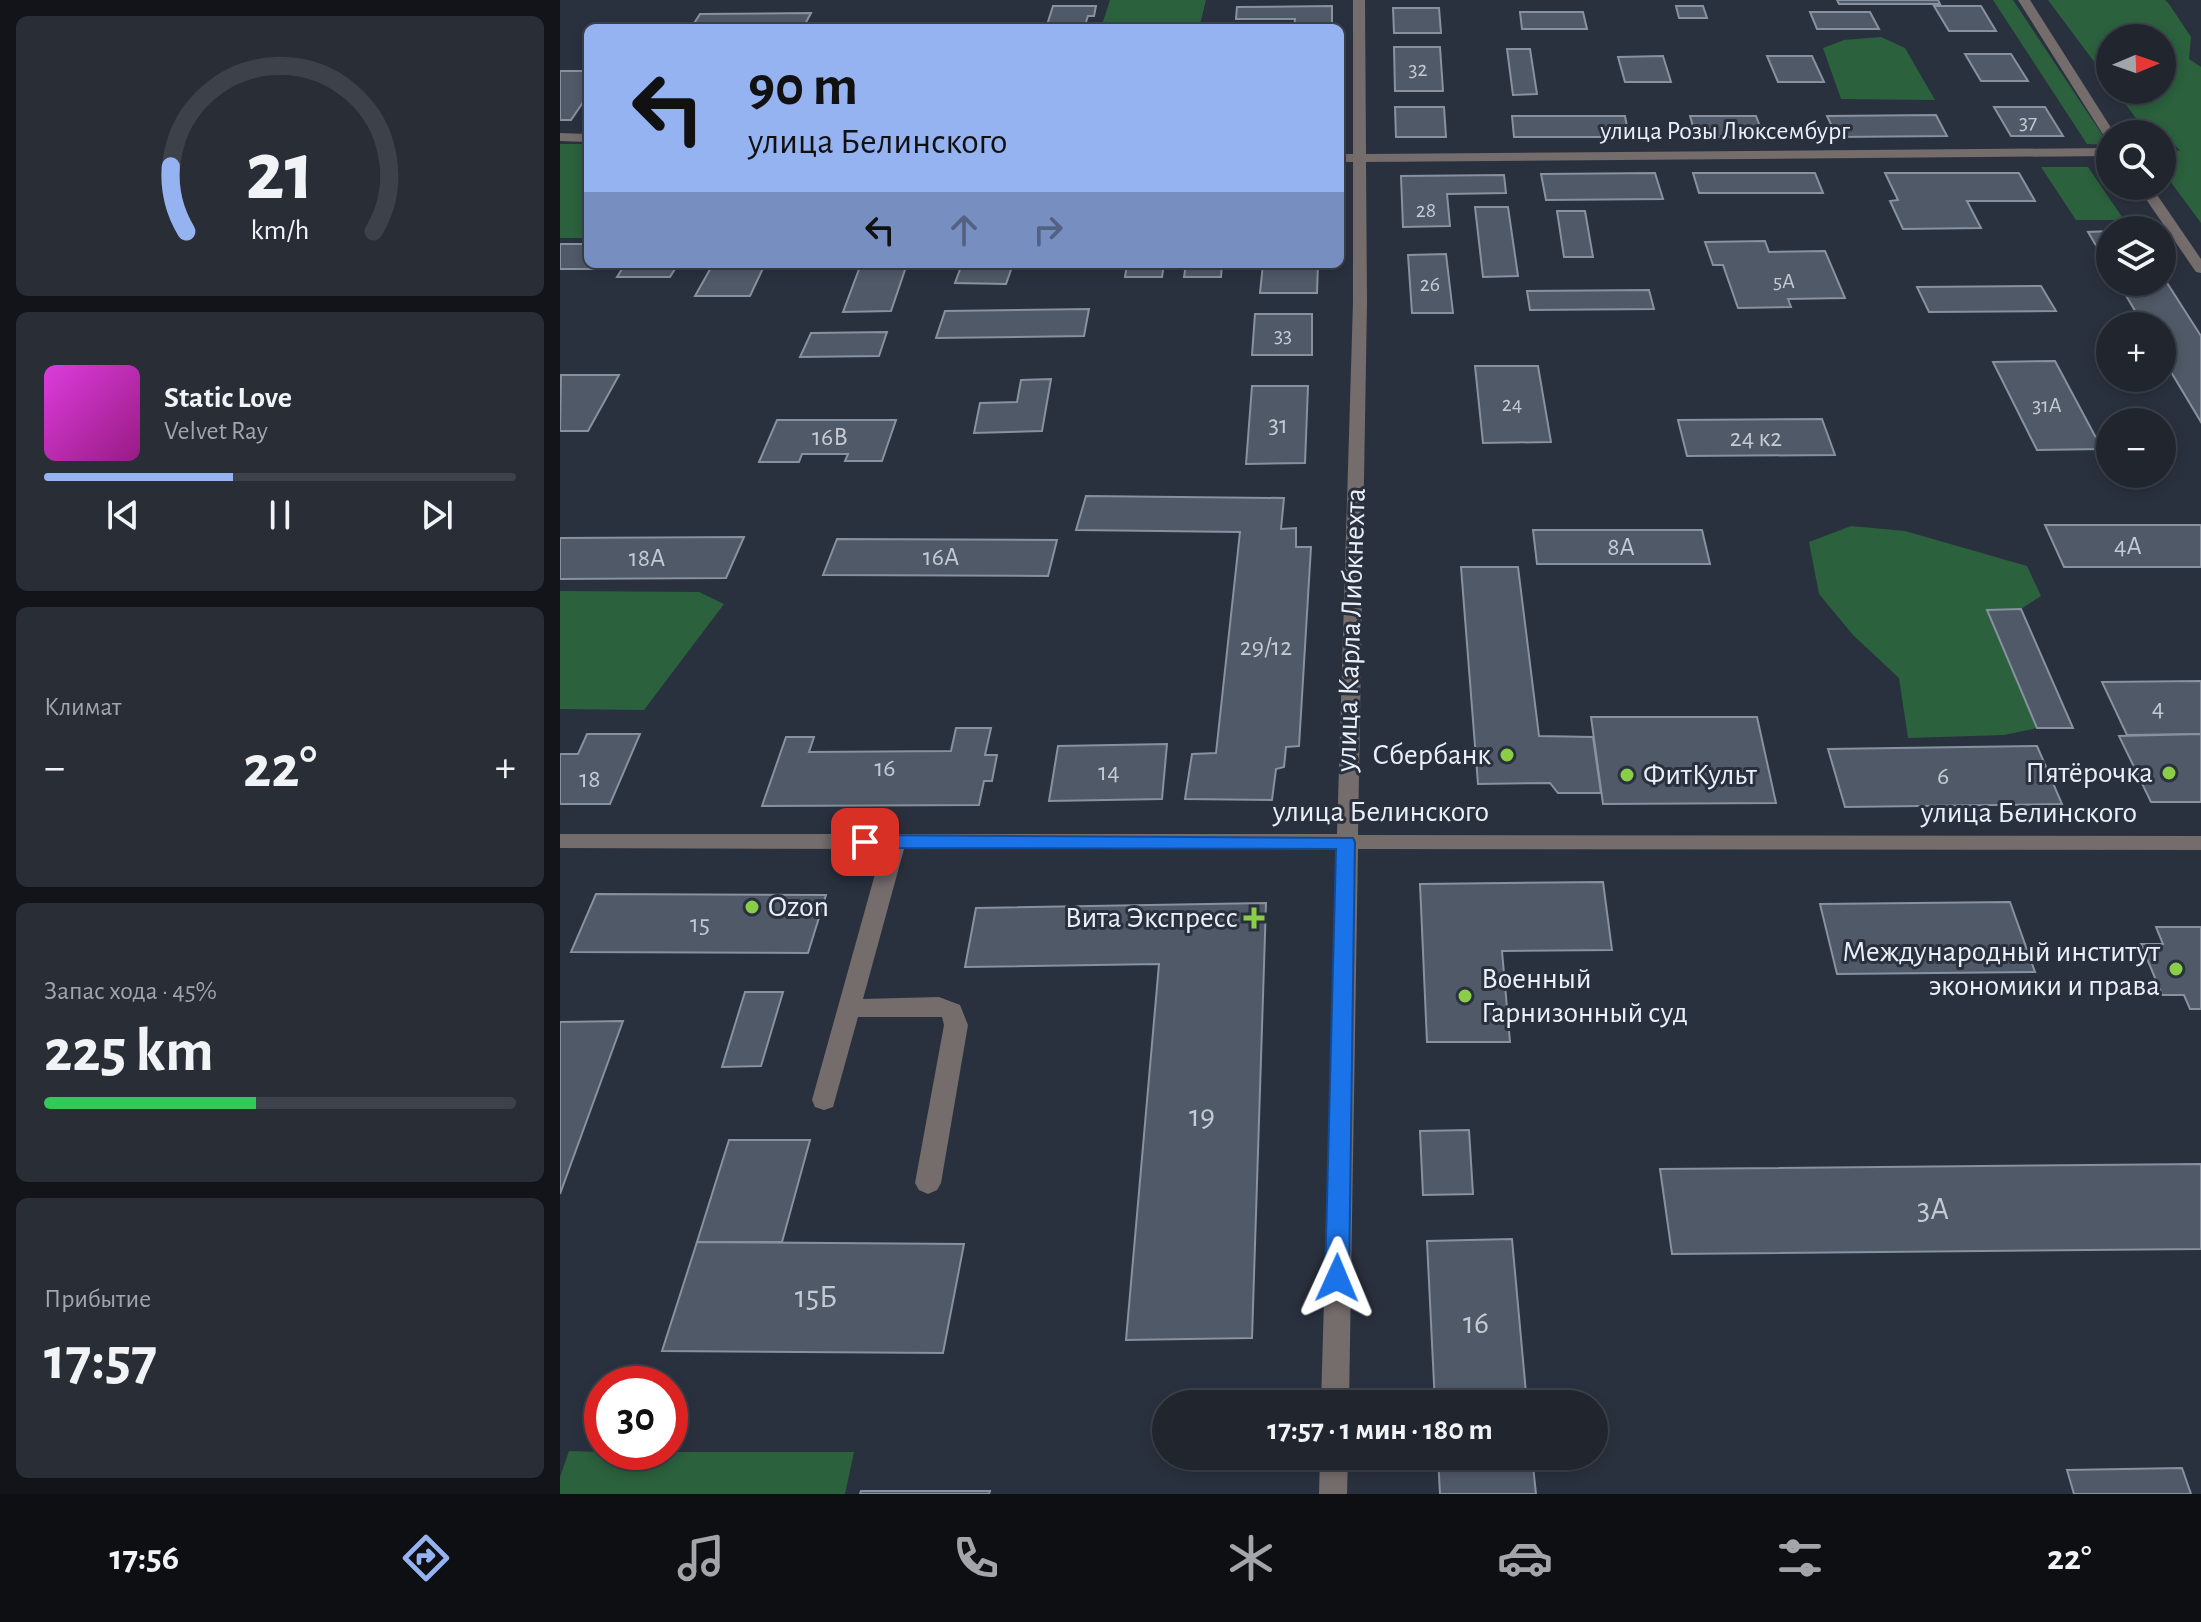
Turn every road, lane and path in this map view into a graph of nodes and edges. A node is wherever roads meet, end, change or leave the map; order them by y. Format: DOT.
graph roads {
  1 [pos="1359,0"];
  2 [pos="2024,0"];
  3 [pos="2100,120"];
  4 [pos="560,137"];
  5 [pos="584,138"];
  6 [pos="2096,152"];
  7 [pos="1349,158"];
  8 [pos="2154,200"];
  9 [pos="2201,269"];
  10 [pos="560,841"];
  11 [pos="895,842"];
  12 [pos="1346,842"];
  13 [pos="2201,843"];
  14 [pos="849,1008"];
  15 [pos="824,1100"];
  16 [pos="928,1183"];
  17 [pos="1335,1390"];
  18 [pos="1334,1470"];
  19 [pos="1333,1494"];
  1 -- 7 [label="street, улица Карла Либкнехта"];
  2 -- 3 [label="street"];
  4 -- 5 [label="street"];
  6 -- 7 [label="street, улица Розы Люксембург"];
  7 -- 12 [label="street, улица Карла Либкнехта"];
  8 -- 9 [label="street"];
  10 -- 11 [label="street, улица Белинского"];
  11 -- 12 [label="street, улица Белинского"];
  11 -- 14 [label="street"];
  12 -- 13 [label="street, улица Белинского"];
  12 -- 17 [label="street, улица Карла Либкнехта"];
  14 -- 15 [label="street"];
  14 -- 16 [label="street"];
  18 -- 19 [label="street"];
}
